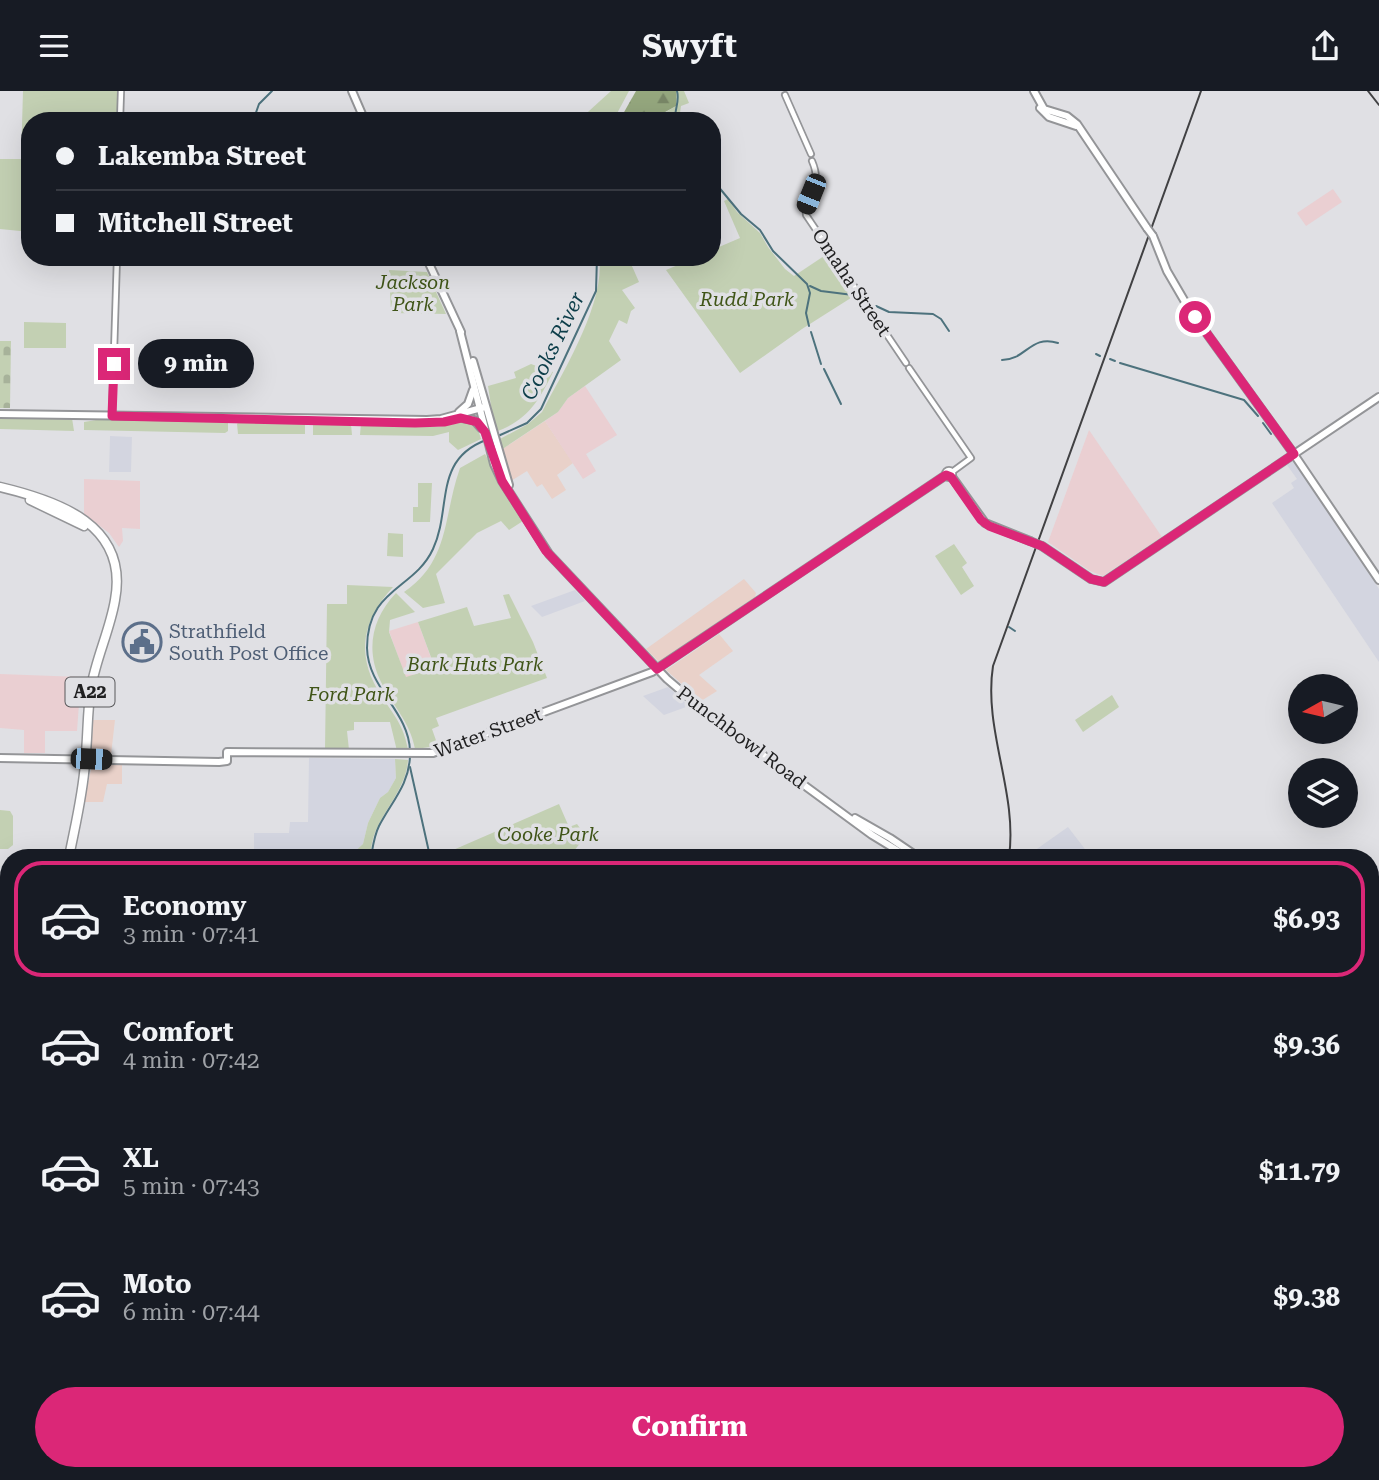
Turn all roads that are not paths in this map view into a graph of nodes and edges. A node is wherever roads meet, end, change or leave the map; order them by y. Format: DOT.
graph roads {
  1 [pos="121,91"];
  2 [pos="352,91"];
  3 [pos="784,92"];
  4 [pos="1035,94"];
  5 [pos="120,112"];
  6 [pos="361,112"];
  7 [pos="117,266"];
  8 [pos="430,266"];
  9 [pos="460,331"];
  10 [pos="473,384"];
  11 [pos="1379,397"];
  12 [pos="482,411"];
  13 [pos="0,414"];
  14 [pos="112,416"];
  15 [pos="458,417"];
  16 [pos="487,433"];
  17 [pos="1294,454"];
  18 [pos="950,475"];
  19 [pos="0,489"];
  20 [pos="1379,580"];
  21 [pos="657,669"];
  22 [pos="0,758"];
  23 [pos="84,759"];
  24 [pos="844,813"];
  25 [pos="67,849"];
  26 [pos="895,849"];
  27 [pos="906,849"];
  1 -- 5 [label="street"];
  2 -- 6 [label="main road"];
  3 -- 18 [label="street, Omaha Street"];
  4 -- 17 [label="main road, bridge"];
  7 -- 14 [label="street"];
  8 -- 9 [label="main road"];
  9 -- 10 [label="main road"];
  9 -- 12 [label="main road"];
  10 -- 12 [label="main road"];
  10 -- 15 [label="main road"];
  11 -- 17 [label="main road"];
  12 -- 15 [label="main road"];
  12 -- 16 [label="main road, Punchbowl Road"];
  13 -- 14 [label="main road"];
  14 -- 15 [label="main road"];
  15 -- 16 [label="main road"];
  16 -- 21 [label="main road, Punchbowl Road"];
  17 -- 18 [label="main road, bridge"];
  17 -- 20 [label="main road"];
  18 -- 21 [label="main road, Water Street"];
  19 -- 23 [label="highway, A22"];
  21 -- 23 [label="main road, Water Street"];
  21 -- 24 [label="main road, Punchbowl Road"];
  22 -- 23 [label="main road"];
  23 -- 25 [label="highway, A22"];
  24 -- 26 [label="main road, Punchbowl Road"];
  24 -- 27 [label="main road, Punchbowl Road"];
}
